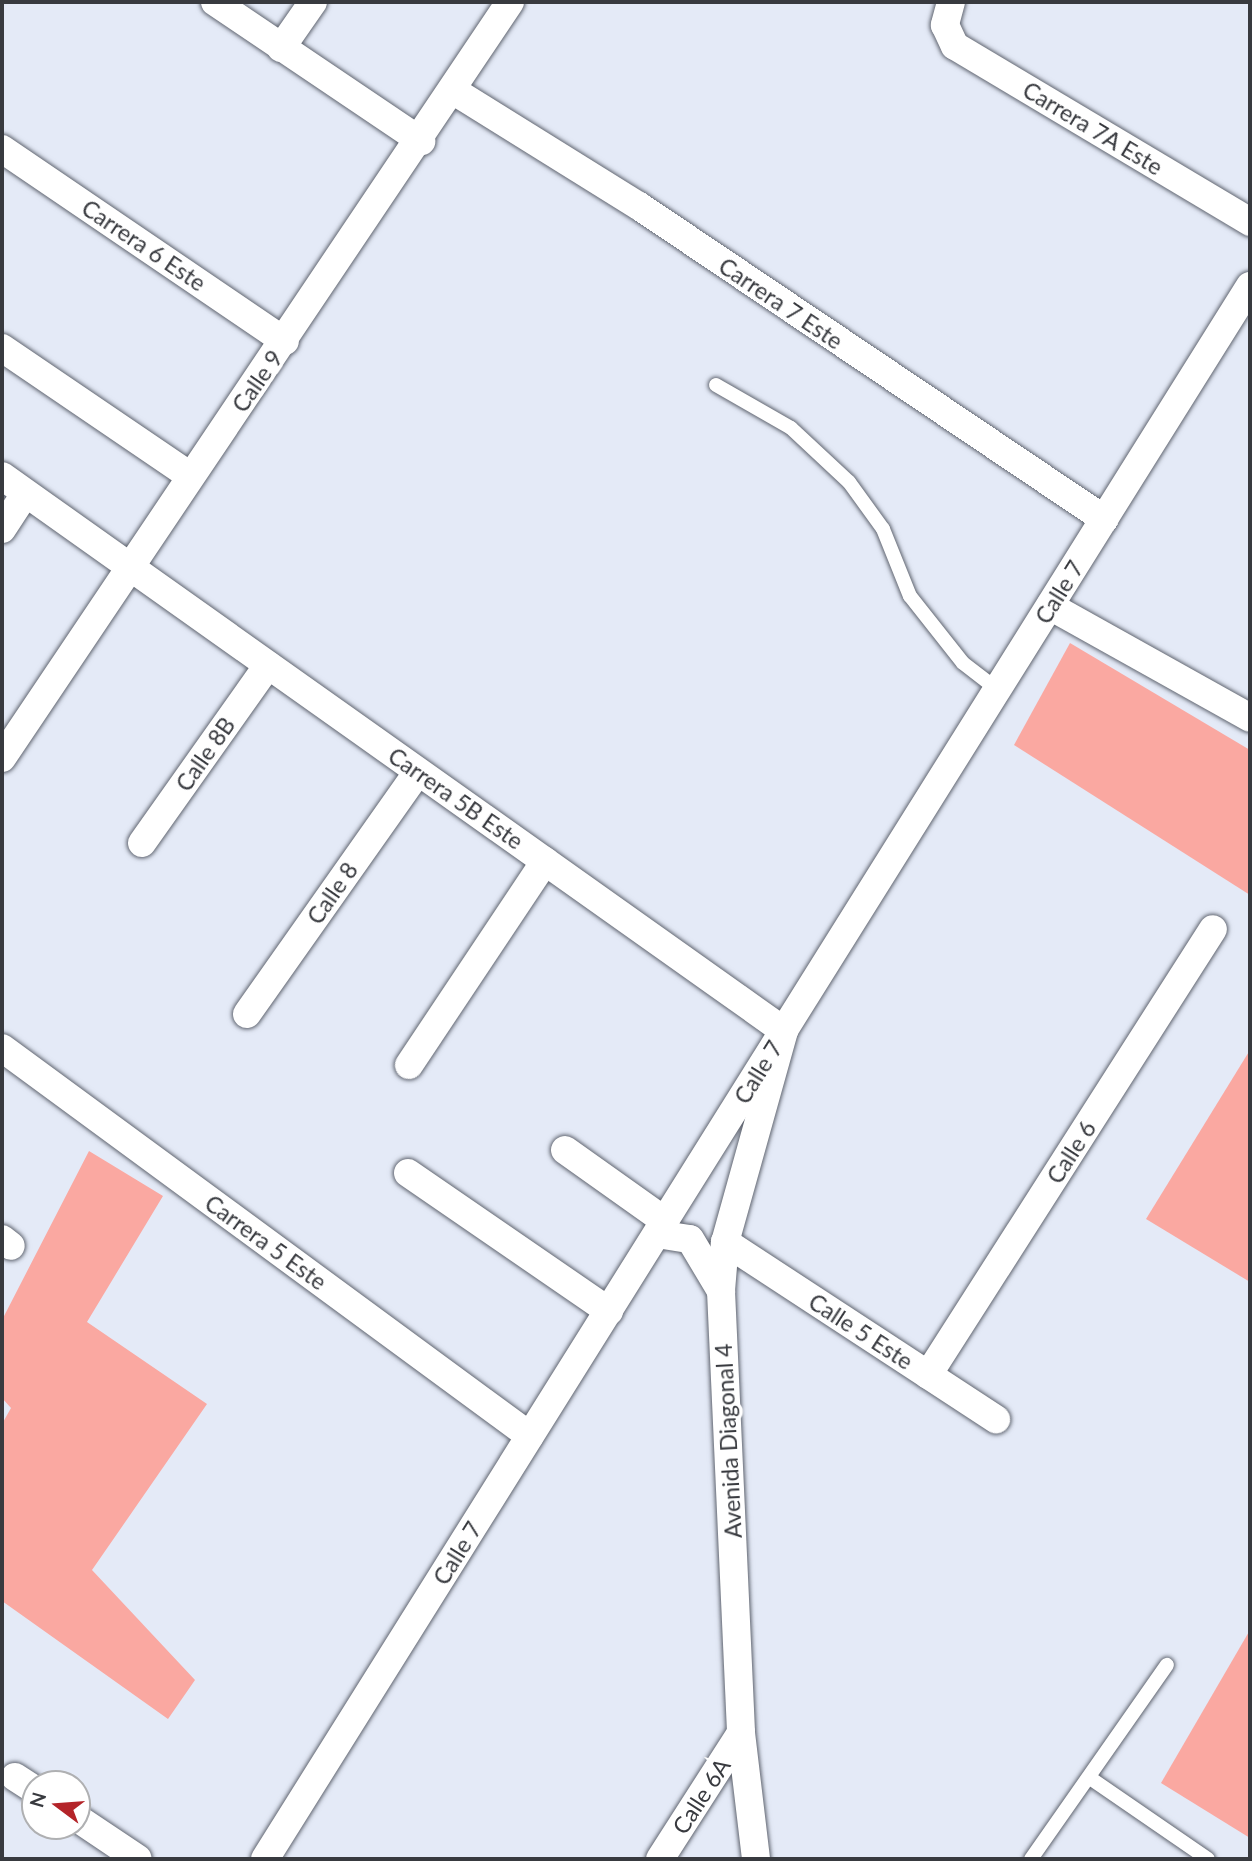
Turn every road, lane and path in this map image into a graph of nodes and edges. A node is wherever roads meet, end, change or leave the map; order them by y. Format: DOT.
graph roads {
  1 [pos="215,2"];
  2 [pos="313,2"];
  3 [pos="510,2"];
  4 [pos="948,13"];
  5 [pos="281,48"];
  6 [pos="454,90"];
  7 [pos="421,141"];
  8 [pos="2,149"];
  9 [pos="1250,222"];
  10 [pos="1246,300"];
  11 [pos="285,341"];
  12 [pos="2,348"];
  13 [pos="716,385"];
  14 [pos="2,476"];
  15 [pos="190,476"];
  16 [pos="25,494"];
  17 [pos="1104,519"];
  18 [pos="2,529"];
  19 [pos="128,567"];
  20 [pos="1050,606"];
  21 [pos="268,665"];
  22 [pos="998,690"];
  23 [pos="1250,718"];
  24 [pos="2,758"];
  25 [pos="418,772"];
  26 [pos="142,843"];
  27 [pos="545,861"];
  28 [pos="1213,929"];
  29 [pos="247,1014"];
  30 [pos="784,1031"];
  31 [pos="2,1048"];
  32 [pos="409,1065"];
  33 [pos="565,1150"];
  34 [pos="408,1173"];
  35 [pos="661,1228"];
  36 [pos="725,1242"];
  37 [pos="721,1291"];
  38 [pos="608,1311"];
  39 [pos="928,1375"];
  40 [pos="996,1419"];
  41 [pos="530,1436"];
  42 [pos="1167,1665"];
  43 [pos="741,1733"];
  44 [pos="1090,1778"];
  45 [pos="91,1827"];
  46 [pos="138,1859"];
  47 [pos="265,1859"];
  48 [pos="660,1859"];
  49 [pos="756,1859"];
  50 [pos="1031,1859"];
  51 [pos="1208,1859"];
  1 -- 5 [label="street"];
  2 -- 5 [label="street"];
  3 -- 6 [label="street, Calle 9"];
  4 -- 9 [label="street, Carrera 7A Este"];
  5 -- 7 [label="street"];
  6 -- 7 [label="street, Calle 9"];
  6 -- 17 [label="street, Carrera 7 Este"];
  7 -- 11 [label="street, Calle 9"];
  8 -- 11 [label="street, Carrera 6 Este"];
  10 -- 17 [label="street, Calle 7"];
  11 -- 15 [label="street, Calle 9"];
  12 -- 15 [label="street"];
  13 -- 22 [label="lane"];
  14 -- 16 [label="street, Carrera 5B Este"];
  15 -- 19 [label="street, Calle 9"];
  16 -- 18 [label="street"];
  16 -- 19 [label="street, Carrera 5B Este"];
  17 -- 20 [label="street, Calle 7"];
  19 -- 21 [label="street, Carrera 5B Este"];
  19 -- 24 [label="street, Calle 9"];
  20 -- 22 [label="street, Calle 7"];
  20 -- 23 [label="street"];
  21 -- 25 [label="street, Carrera 5B Este"];
  21 -- 26 [label="street, Calle 8B"];
  22 -- 30 [label="street, Calle 7"];
  25 -- 27 [label="street, Carrera 5B Este"];
  25 -- 29 [label="street, Calle 8"];
  27 -- 30 [label="street, Carrera 5B Este"];
  27 -- 32 [label="street"];
  28 -- 39 [label="street, Calle 6"];
  30 -- 35 [label="street, Calle 7"];
  30 -- 36 [label="street, Avenida Diagonal 4"];
  31 -- 41 [label="street, Carrera 5 Este"];
  33 -- 35 [label="street"];
  34 -- 38 [label="street"];
  35 -- 37 [label="street"];
  35 -- 38 [label="street, Calle 7"];
  36 -- 37 [label="street, Avenida Diagonal 4"];
  36 -- 39 [label="street, Calle 5 Este"];
  37 -- 43 [label="street, Avenida Diagonal 4"];
  38 -- 41 [label="street, Calle 7"];
  39 -- 40 [label="street, Calle 5 Este"];
  41 -- 47 [label="street, Calle 7"];
  42 -- 44 [label="lane"];
  43 -- 48 [label="street, Calle 6A"];
  43 -- 49 [label="street, Avenida Diagonal 4"];
  44 -- 50 [label="lane"];
  44 -- 51 [label="lane"];
  45 -- 46 [label="street"];
}
